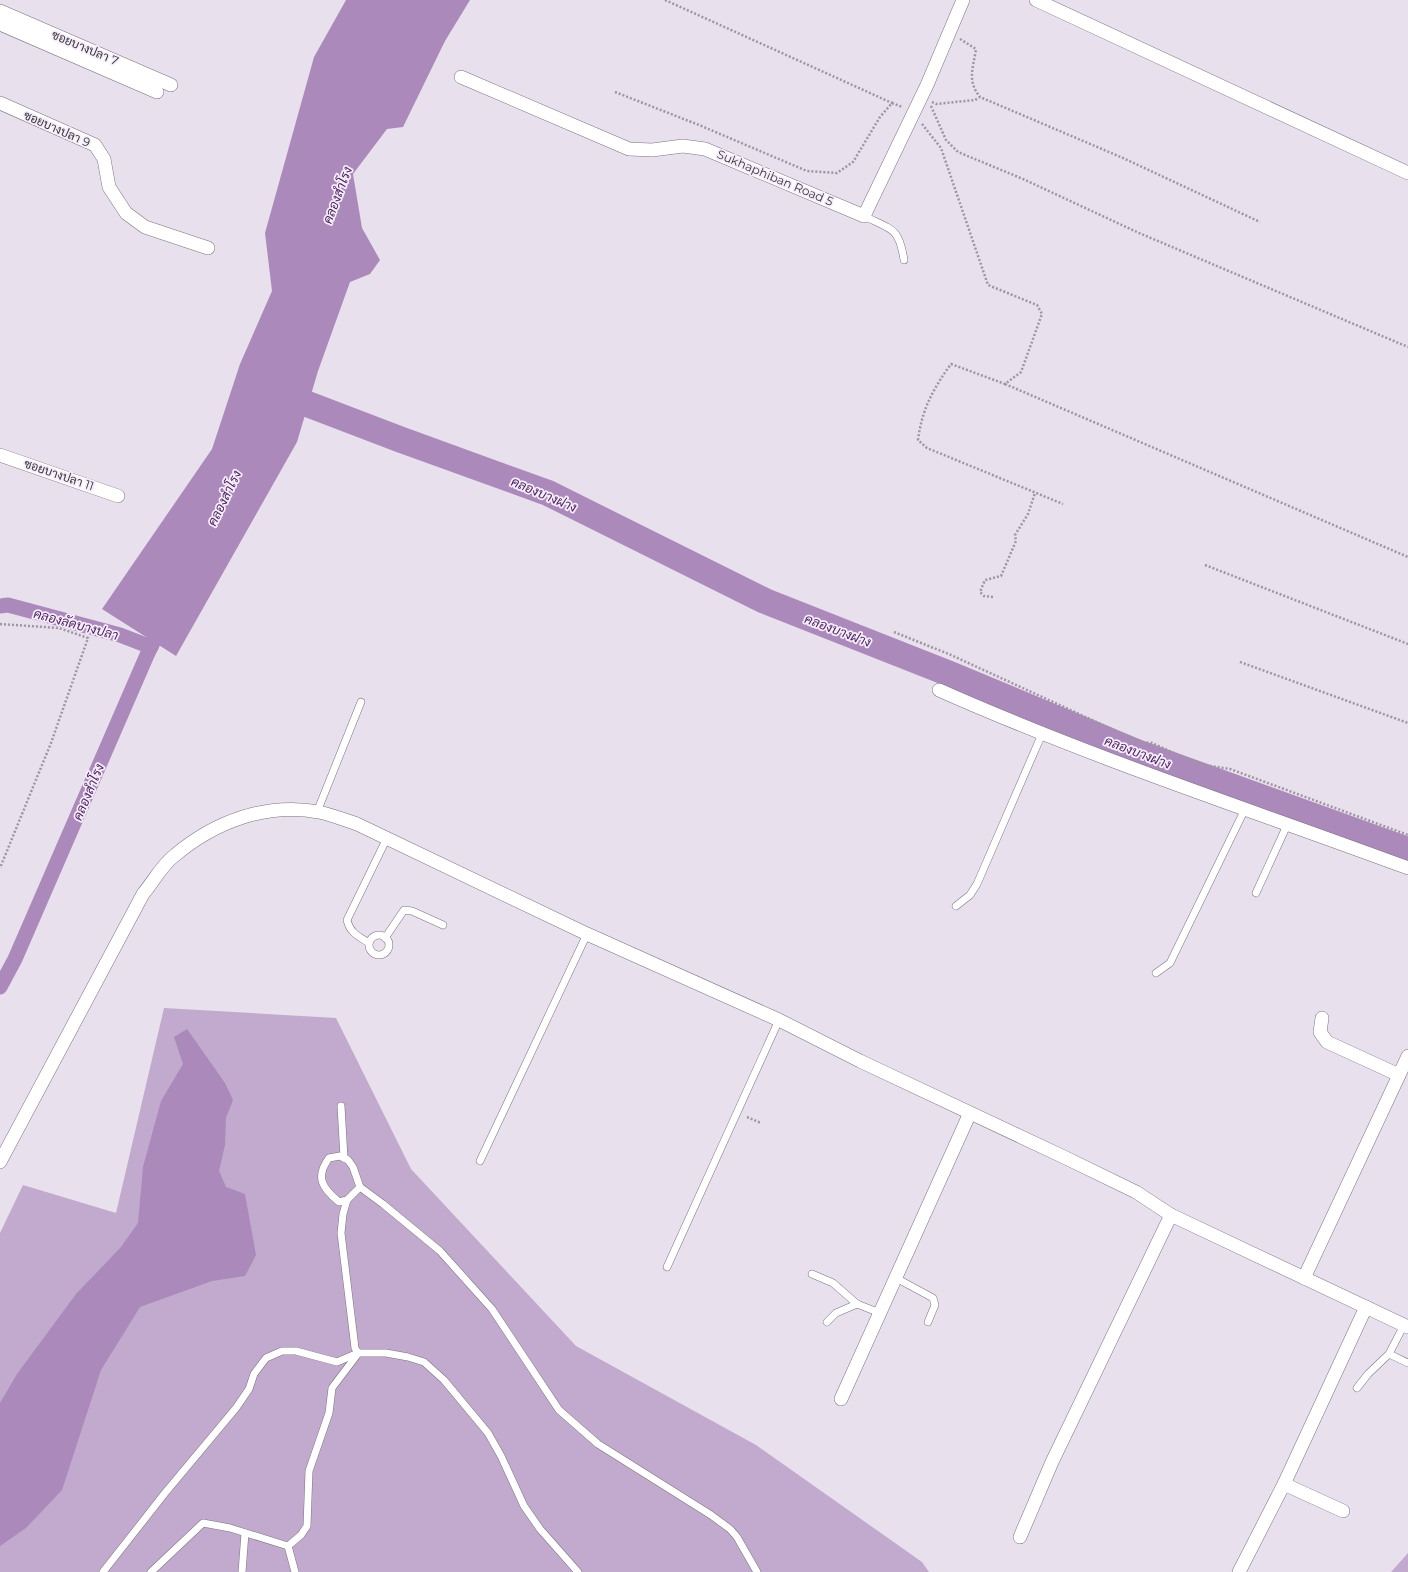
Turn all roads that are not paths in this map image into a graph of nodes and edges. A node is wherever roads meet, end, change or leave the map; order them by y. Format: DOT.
graph roads {
  1 [pos="963,0"];
  2 [pos="1036,0"];
  3 [pos="0,11"];
  4 [pos="0,24"];
  5 [pos="461,77"];
  6 [pos="171,84"];
  7 [pos="158,92"];
  8 [pos="0,103"];
  9 [pos="1408,173"];
  10 [pos="864,216"];
  11 [pos="208,248"];
  12 [pos="904,260"];
  13 [pos="0,455"];
  14 [pos="118,496"];
  15 [pos="939,690"];
  16 [pos="361,702"];
  17 [pos="1042,734"];
  18 [pos="1245,808"];
  19 [pos="318,812"];
  20 [pos="1288,823"];
  21 [pos="387,838"];
  22 [pos="1408,868"];
  23 [pos="1256,893"];
  24 [pos="956,906"];
  25 [pos="443,925"];
  26 [pos="588,934"];
  27 [pos="385,938"];
  28 [pos="369,942"];
  29 [pos="1156,974"];
  30 [pos="1322,1018"];
  31 [pos="779,1020"];
  32 [pos="1408,1056"];
  33 [pos="1399,1075"];
  34 [pos="341,1106"];
  35 [pos="970,1113"];
  36 [pos="344,1158"];
  37 [pos="480,1161"];
  38 [pos="0,1162"];
  39 [pos="360,1187"];
  40 [pos="347,1200"];
  41 [pos="1171,1216"];
  42 [pos="667,1267"];
  43 [pos="812,1274"];
  44 [pos="896,1278"];
  45 [pos="1304,1278"];
  46 [pos="857,1304"];
  47 [pos="1366,1307"];
  48 [pos="880,1313"];
  49 [pos="827,1322"];
  50 [pos="928,1322"];
  51 [pos="1406,1326"];
  52 [pos="358,1353"];
  53 [pos="1389,1354"];
  54 [pos="1408,1363"];
  55 [pos="1357,1388"];
  56 [pos="841,1399"];
  57 [pos="1284,1484"];
  58 [pos="1343,1511"];
  59 [pos="244,1533"];
  60 [pos="1020,1537"];
  61 [pos="288,1546"];
  62 [pos="103,1572"];
  63 [pos="151,1572"];
  64 [pos="242,1572"];
  65 [pos="295,1572"];
  66 [pos="578,1572"];
  67 [pos="757,1572"];
  68 [pos="1239,1572"];
  1 -- 10 [label="street"];
  2 -- 9 [label="street"];
  3 -- 6 [label="street, ซอยบางปลา 7"];
  4 -- 7 [label="street"];
  5 -- 10 [label="street, Sukhaphiban Road 5"];
  8 -- 11 [label="street, ซอยบางปลา 9"];
  10 -- 12 [label="lane"];
  13 -- 14 [label="street, ซอยบางปลา 11"];
  15 -- 17 [label="street"];
  16 -- 19 [label="lane"];
  17 -- 18 [label="street"];
  17 -- 24 [label="lane"];
  18 -- 20 [label="street"];
  18 -- 29 [label="lane"];
  19 -- 21 [label="street"];
  19 -- 38 [label="street"];
  20 -- 22 [label="street"];
  20 -- 23 [label="lane"];
  21 -- 26 [label="street"];
  21 -- 28 [label="lane"];
  25 -- 27 [label="lane"];
  26 -- 31 [label="street"];
  26 -- 37 [label="lane"];
  27 -- 28 [label="lane"];
  27 -- 28 [label="lane"];
  30 -- 33 [label="street"];
  31 -- 35 [label="street"];
  31 -- 42 [label="lane"];
  32 -- 33 [label="street"];
  33 -- 45 [label="street"];
  34 -- 36 [label="lane"];
  35 -- 41 [label="street"];
  35 -- 44 [label="street"];
  36 -- 39 [label="lane"];
  36 -- 40 [label="lane"];
  39 -- 40 [label="lane"];
  39 -- 67 [label="lane"];
  40 -- 52 [label="lane"];
  41 -- 45 [label="street"];
  41 -- 60 [label="street"];
  43 -- 46 [label="lane"];
  44 -- 48 [label="street"];
  44 -- 50 [label="lane"];
  45 -- 47 [label="street"];
  46 -- 48 [label="lane"];
  46 -- 49 [label="lane"];
  47 -- 51 [label="street"];
  47 -- 57 [label="street"];
  48 -- 56 [label="street"];
  51 -- 53 [label="lane"];
  52 -- 61 [label="lane"];
  52 -- 62 [label="lane"];
  52 -- 66 [label="lane"];
  53 -- 54 [label="lane"];
  53 -- 55 [label="lane"];
  57 -- 58 [label="street"];
  57 -- 68 [label="street"];
  59 -- 61 [label="lane"];
  59 -- 63 [label="lane"];
  59 -- 64 [label="lane"];
  61 -- 65 [label="lane"];
}
